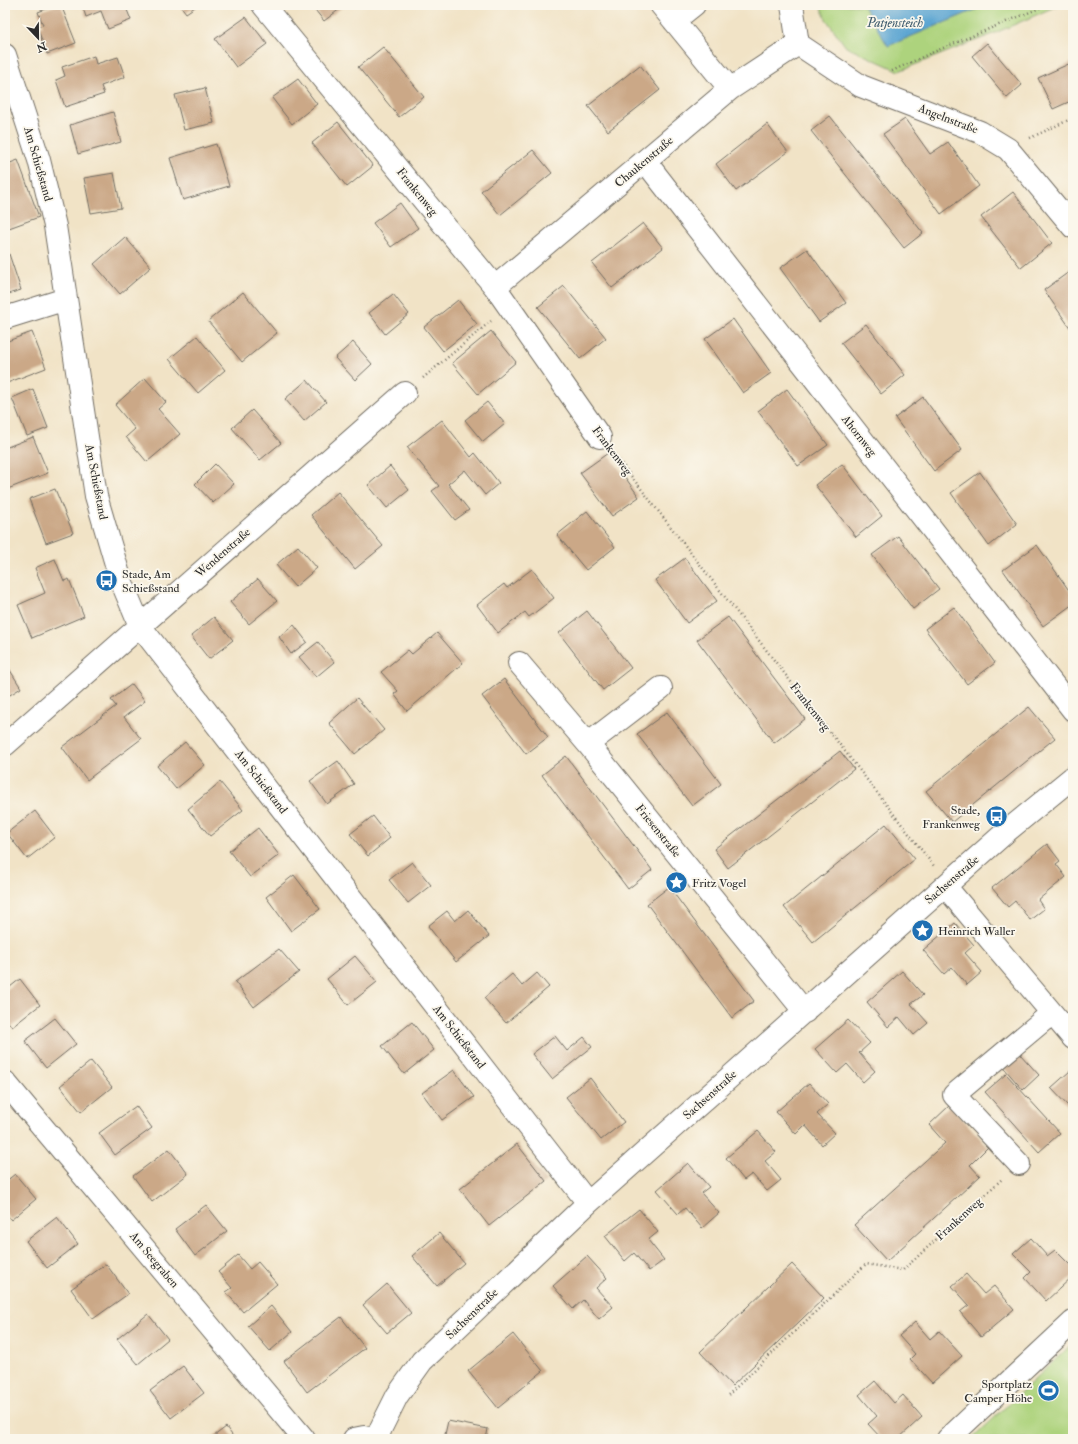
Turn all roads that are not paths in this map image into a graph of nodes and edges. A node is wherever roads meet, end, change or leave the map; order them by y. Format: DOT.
graph roads {
  1 [pos="263,5"];
  2 [pos="694,5"];
  3 [pos="792,5"];
  4 [pos="667,13"];
  5 [pos="798,44"];
  6 [pos="5,55"];
  7 [pos="730,89"];
  8 [pos="645,161"];
  9 [pos="1073,227"];
  10 [pos="495,287"];
  11 [pos="66,299"];
  12 [pos="5,318"];
  13 [pos="405,392"];
  14 [pos="600,437"];
  15 [pos="140,626"];
  16 [pos="519,664"];
  17 [pos="661,688"];
  18 [pos="1073,710"];
  19 [pos="588,744"];
  20 [pos="5,745"];
  21 [pos="1073,777"];
  22 [pos="940,890"];
  23 [pos="805,1012"];
  24 [pos="1052,1014"];
  25 [pos="1073,1038"];
  26 [pos="5,1082"];
  27 [pos="1019,1164"];
  28 [pos="588,1203"];
  29 [pos="1073,1322"];
  30 [pos="304,1439"];
  31 [pos="354,1439"];
  32 [pos="376,1439"];
  33 [pos="948,1439"];
  1 -- 10 [label="street, Frankenweg"];
  2 -- 4 [label="street"];
  3 -- 5 [label="street"];
  4 -- 7 [label="street"];
  5 -- 7 [label="street, Chaukenstraße"];
  5 -- 9 [label="street, Angelnstraße"];
  6 -- 11 [label="street, Am Schießstand"];
  7 -- 8 [label="street, Chaukenstraße"];
  8 -- 10 [label="street, Chaukenstraße"];
  8 -- 18 [label="street, Ahornweg"];
  10 -- 14 [label="street, Frankenweg"];
  11 -- 12 [label="street"];
  11 -- 15 [label="street, Am Schießstand"];
  13 -- 15 [label="street, Wendenstraße"];
  15 -- 20 [label="street, Wendenstraße"];
  15 -- 28 [label="street, Am Schießstand"];
  16 -- 19 [label="street, Friesenstraße"];
  17 -- 19 [label="street"];
  19 -- 23 [label="street, Friesenstraße"];
  21 -- 22 [label="street, Sachsenstraße"];
  22 -- 23 [label="street, Sachsenstraße"];
  22 -- 24 [label="street"];
  23 -- 28 [label="street, Sachsenstraße"];
  24 -- 25 [label="street"];
  24 -- 27 [label="street"];
  26 -- 30 [label="street, Am Seegraben"];
  28 -- 32 [label="street, Sachsenstraße"];
  29 -- 33 [label="street"];
  31 -- 32 [label="street"];
}
